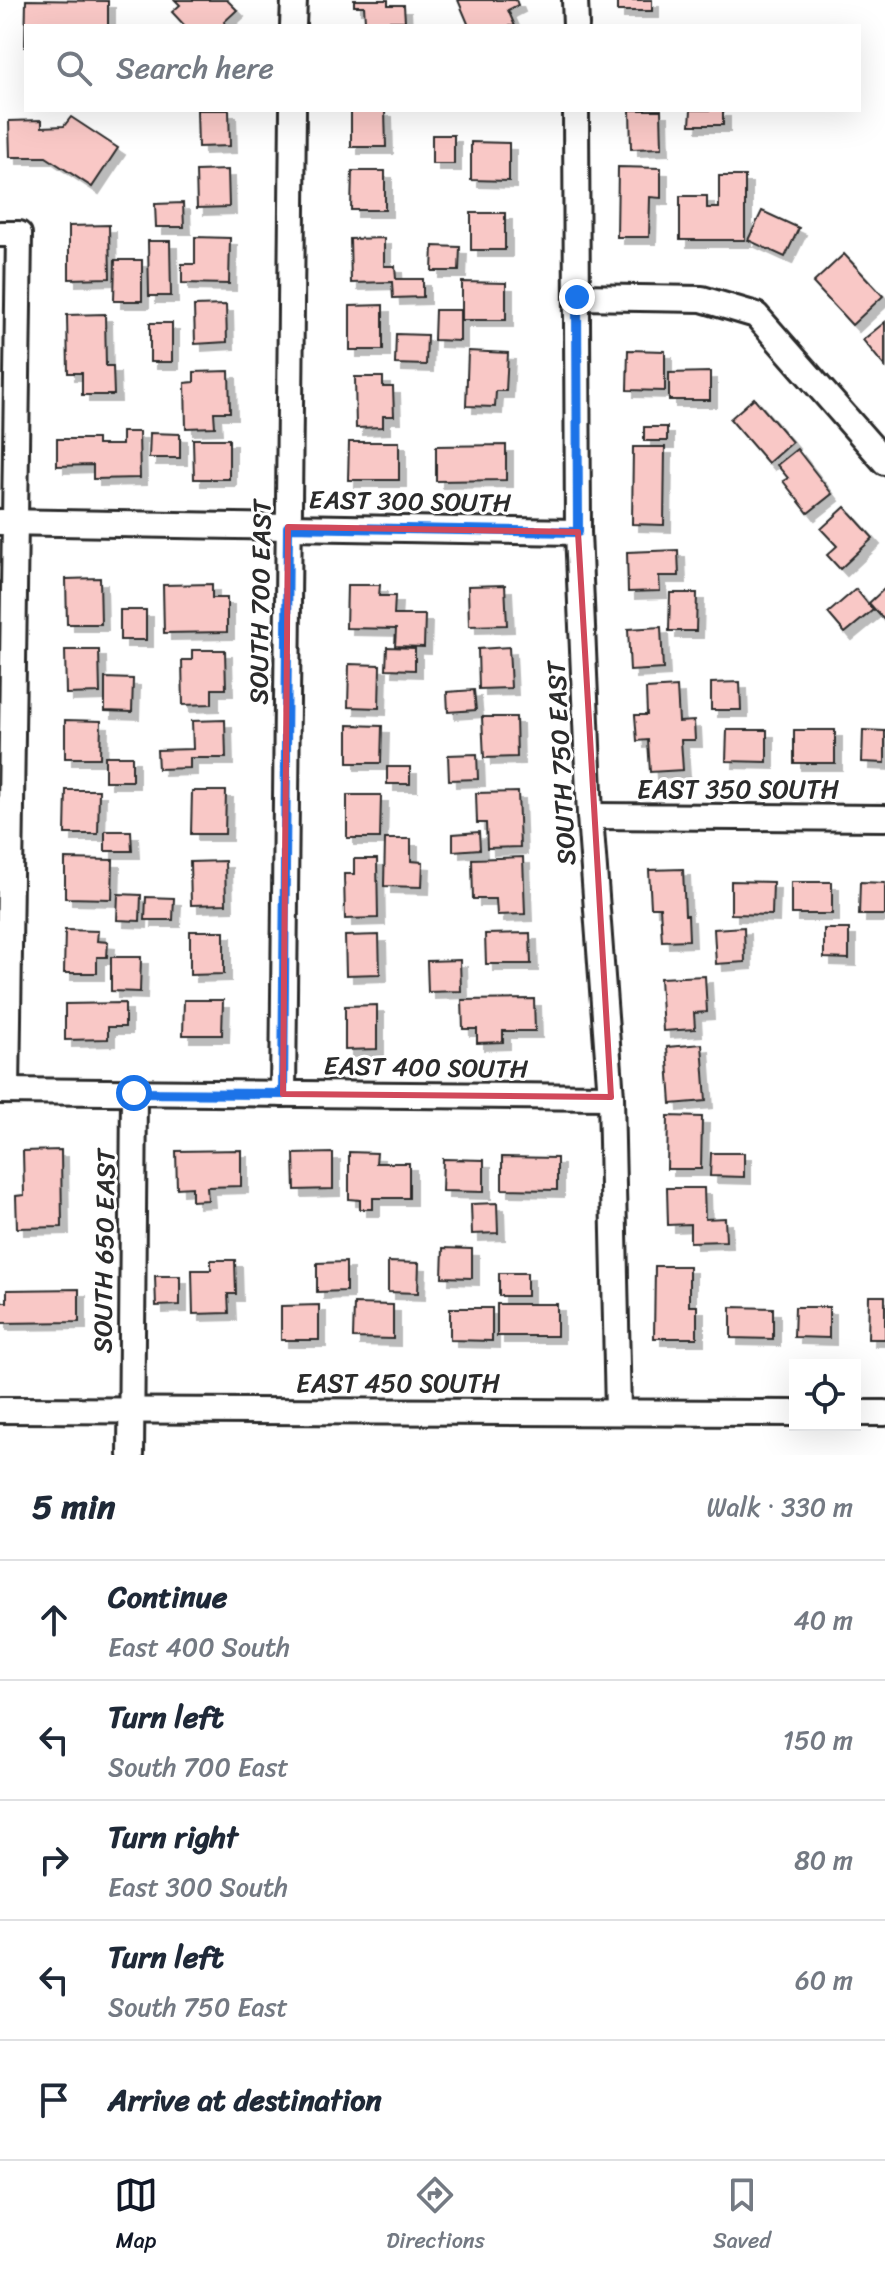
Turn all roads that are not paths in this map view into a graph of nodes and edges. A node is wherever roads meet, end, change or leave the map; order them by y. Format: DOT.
graph roads {
  1 [pos="294,0"];
  2 [pos="575,0"];
  3 [pos="293,24"];
  4 [pos="576,24"];
  5 [pos="293,112"];
  6 [pos="576,112"];
  7 [pos="10,234"];
  8 [pos="577,297"];
  9 [pos="885,462"];
  10 [pos="7,522"];
  11 [pos="288,527"];
  12 [pos="578,532"];
  13 [pos="590,816"];
  14 [pos="885,818"];
  15 [pos="5,819"];
  16 [pos="3,1091"];
  17 [pos="134,1093"];
  18 [pos="283,1094"];
  19 [pos="611,1097"];
  20 [pos="0,1410"];
  21 [pos="131,1410"];
  22 [pos="618,1412"];
  23 [pos="789,1413"];
  24 [pos="861,1413"];
  25 [pos="885,1413"];
  26 [pos="131,1455"];
  1 -- 3 [label="street"];
  2 -- 4 [label="street"];
  5 -- 11 [label="street, SOUTH 700 EAST"];
  6 -- 8 [label="street, SOUTH 750 EAST"];
  7 -- 10 [label="street"];
  8 -- 9 [label="street"];
  8 -- 12 [label="street, SOUTH 750 EAST"];
  10 -- 11 [label="street, EAST 300 SOUTH"];
  10 -- 15 [label="street"];
  11 -- 12 [label="street, EAST 300 SOUTH"];
  11 -- 18 [label="street, SOUTH 700 EAST"];
  12 -- 13 [label="street, SOUTH 750 EAST"];
  13 -- 14 [label="street, EAST 350 SOUTH"];
  13 -- 19 [label="street, SOUTH 750 EAST"];
  15 -- 16 [label="street"];
  16 -- 17 [label="street, EAST 400 SOUTH"];
  17 -- 18 [label="street, EAST 400 SOUTH"];
  17 -- 21 [label="street, SOUTH 650 EAST"];
  18 -- 19 [label="street, EAST 400 SOUTH"];
  19 -- 22 [label="street, SOUTH 750 EAST"];
  20 -- 21 [label="street, EAST 450 SOUTH"];
  21 -- 22 [label="street, EAST 450 SOUTH"];
  21 -- 26 [label="street, SOUTH 650 EAST"];
  22 -- 23 [label="street, EAST 450 SOUTH"];
  24 -- 25 [label="street"];
}
